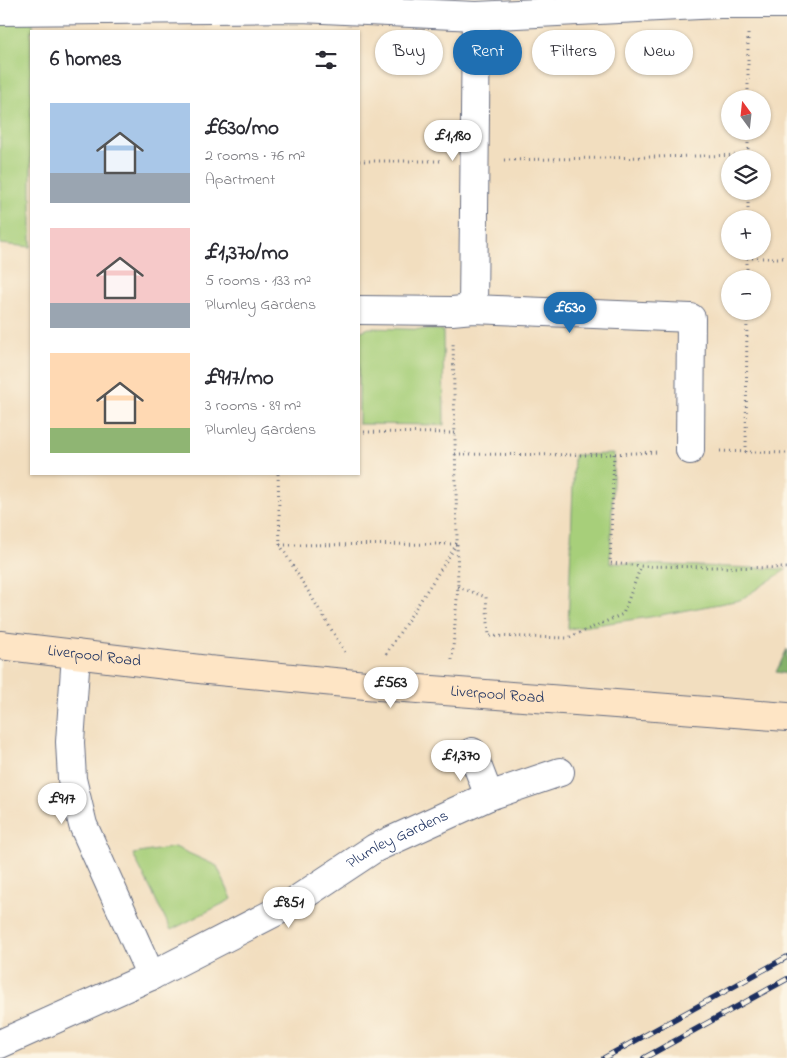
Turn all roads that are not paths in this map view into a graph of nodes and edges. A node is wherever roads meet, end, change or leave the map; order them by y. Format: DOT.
graph roads {
  1 [pos="720,2"];
  2 [pos="301,4"];
  3 [pos="787,4"];
  4 [pos="0,11"];
  5 [pos="476,16"];
  6 [pos="360,310"];
  7 [pos="462,310"];
  8 [pos="690,450"];
  9 [pos="0,644"];
  10 [pos="76,654"];
  11 [pos="787,717"];
  12 [pos="472,752"];
  13 [pos="560,772"];
  14 [pos="489,796"];
  15 [pos="151,976"];
  16 [pos="0,1044"];
  1 -- 3 [label="street"];
  1 -- 5 [label="street"];
  2 -- 4 [label="street"];
  2 -- 5 [label="street"];
  5 -- 7 [label="street"];
  6 -- 7 [label="street"];
  7 -- 8 [label="street"];
  9 -- 10 [label="main road, Liverpool Road"];
  10 -- 11 [label="main road, Liverpool Road"];
  10 -- 15 [label="street"];
  12 -- 14 [label="street"];
  13 -- 14 [label="street, Plumley Gardens"];
  14 -- 15 [label="street, Plumley Gardens"];
  15 -- 16 [label="street, Plumley Gardens"];
}
